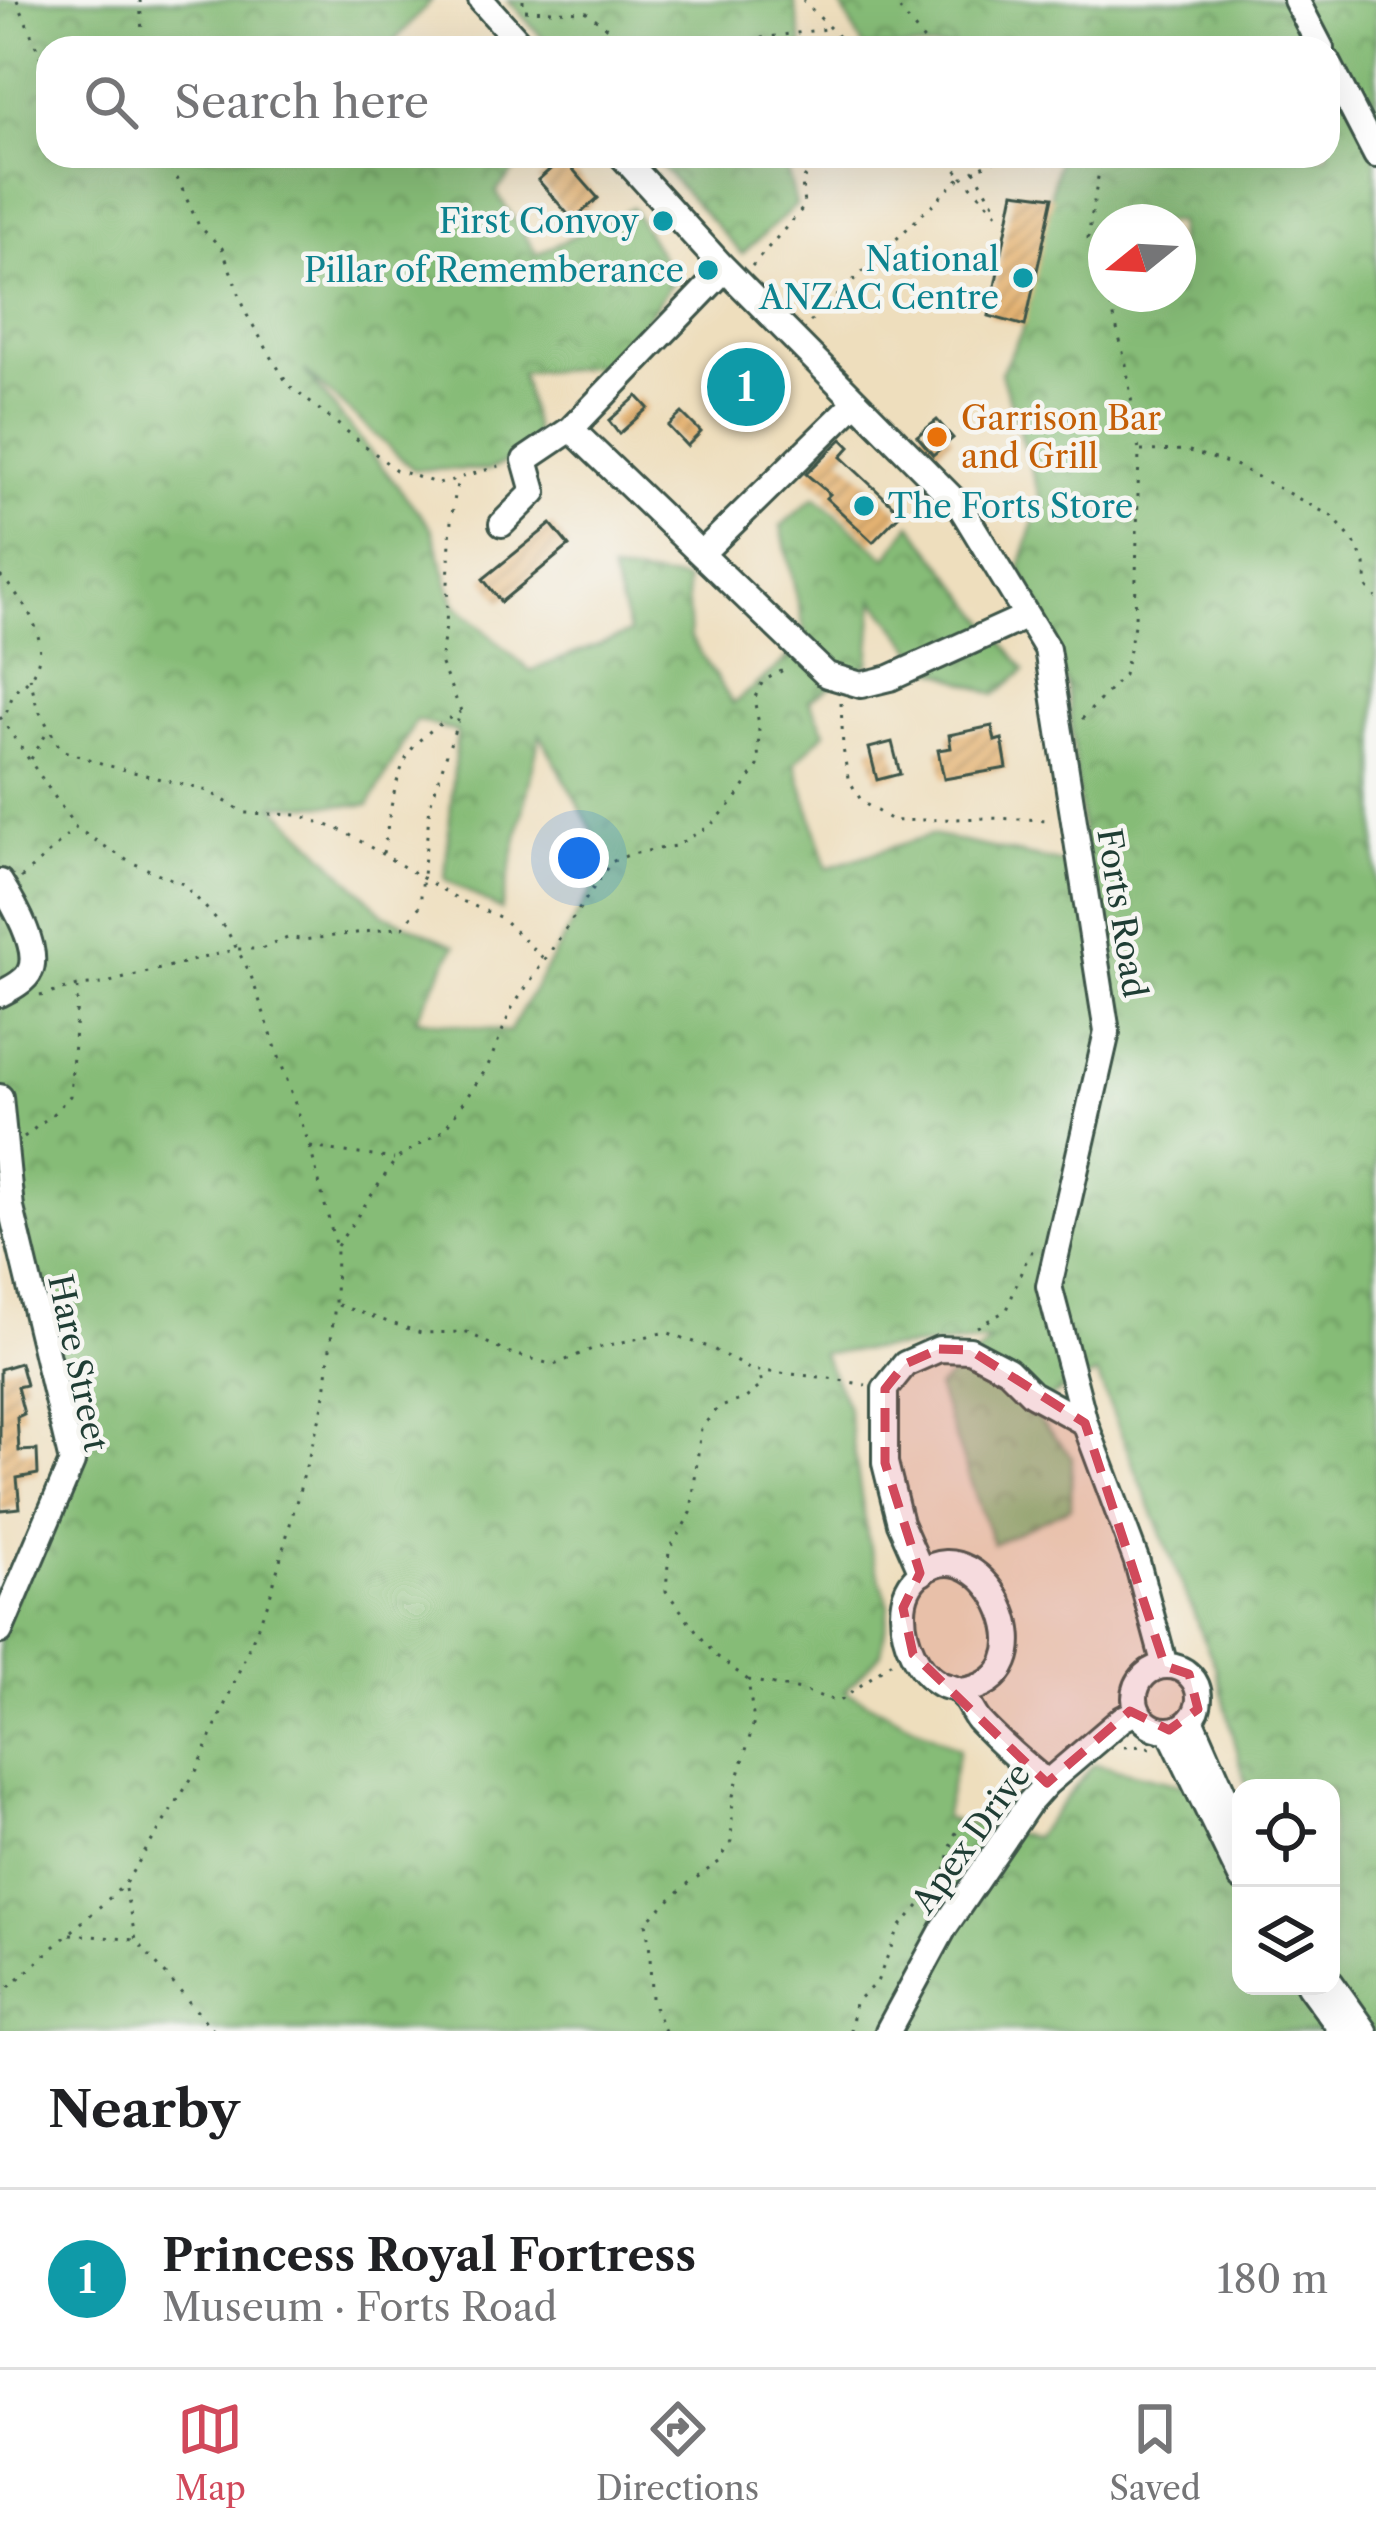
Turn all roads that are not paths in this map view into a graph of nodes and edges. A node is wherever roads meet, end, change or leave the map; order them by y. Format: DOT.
graph roads {
  1 [pos="481,0"];
  2 [pos="1296,0"];
  3 [pos="513,36"];
  4 [pos="1315,36"];
  5 [pos="1340,85"];
  6 [pos="1376,155"];
  7 [pos="633,168"];
  8 [pos="731,275"];
  9 [pos="856,402"];
  10 [pos="572,429"];
  11 [pos="502,524"];
  12 [pos="701,554"];
  13 [pos="1027,616"];
  14 [pos="3,886"];
  15 [pos="6,991"];
  16 [pos="0,1097"];
  17 [pos="1085,1423"];
  18 [pos="922,1573"];
  19 [pos="0,1631"];
  20 [pos="1165,1666"];
  21 [pos="959,1690"];
  22 [pos="1138,1711"];
  23 [pos="1180,1725"];
  24 [pos="1047,1783"];
  25 [pos="1232,1816"];
  26 [pos="1232,1855"];
  27 [pos="1316,1995"];
  28 [pos="1340,1995"];
  29 [pos="888,2031"];
  30 [pos="1342,2031"];
  31 [pos="1365,2031"];
  1 -- 3 [label="street"];
  2 -- 4 [label="street"];
  5 -- 6 [label="street"];
  7 -- 8 [label="street, Forts Road"];
  8 -- 9 [label="street, Forts Road"];
  8 -- 10 [label="street"];
  9 -- 12 [label="street"];
  9 -- 13 [label="street, Forts Road"];
  10 -- 11 [label="street"];
  10 -- 12 [label="street"];
  12 -- 13 [label="street"];
  13 -- 17 [label="street, Forts Road"];
  14 -- 15 [label="street"];
  16 -- 19 [label="street, Hare Street"];
  17 -- 18 [label="street"];
  17 -- 20 [label="street, Forts Road"];
  18 -- 21 [label="street"];
  18 -- 21 [label="street"];
  20 -- 22 [label="street"];
  20 -- 23 [label="street"];
  21 -- 24 [label="street"];
  22 -- 23 [label="street"];
  22 -- 24 [label="street, Apex Drive"];
  23 -- 25 [label="street"];
  23 -- 26 [label="street"];
  24 -- 29 [label="street, Apex Drive"];
  27 -- 30 [label="street"];
  28 -- 31 [label="street"];
}
